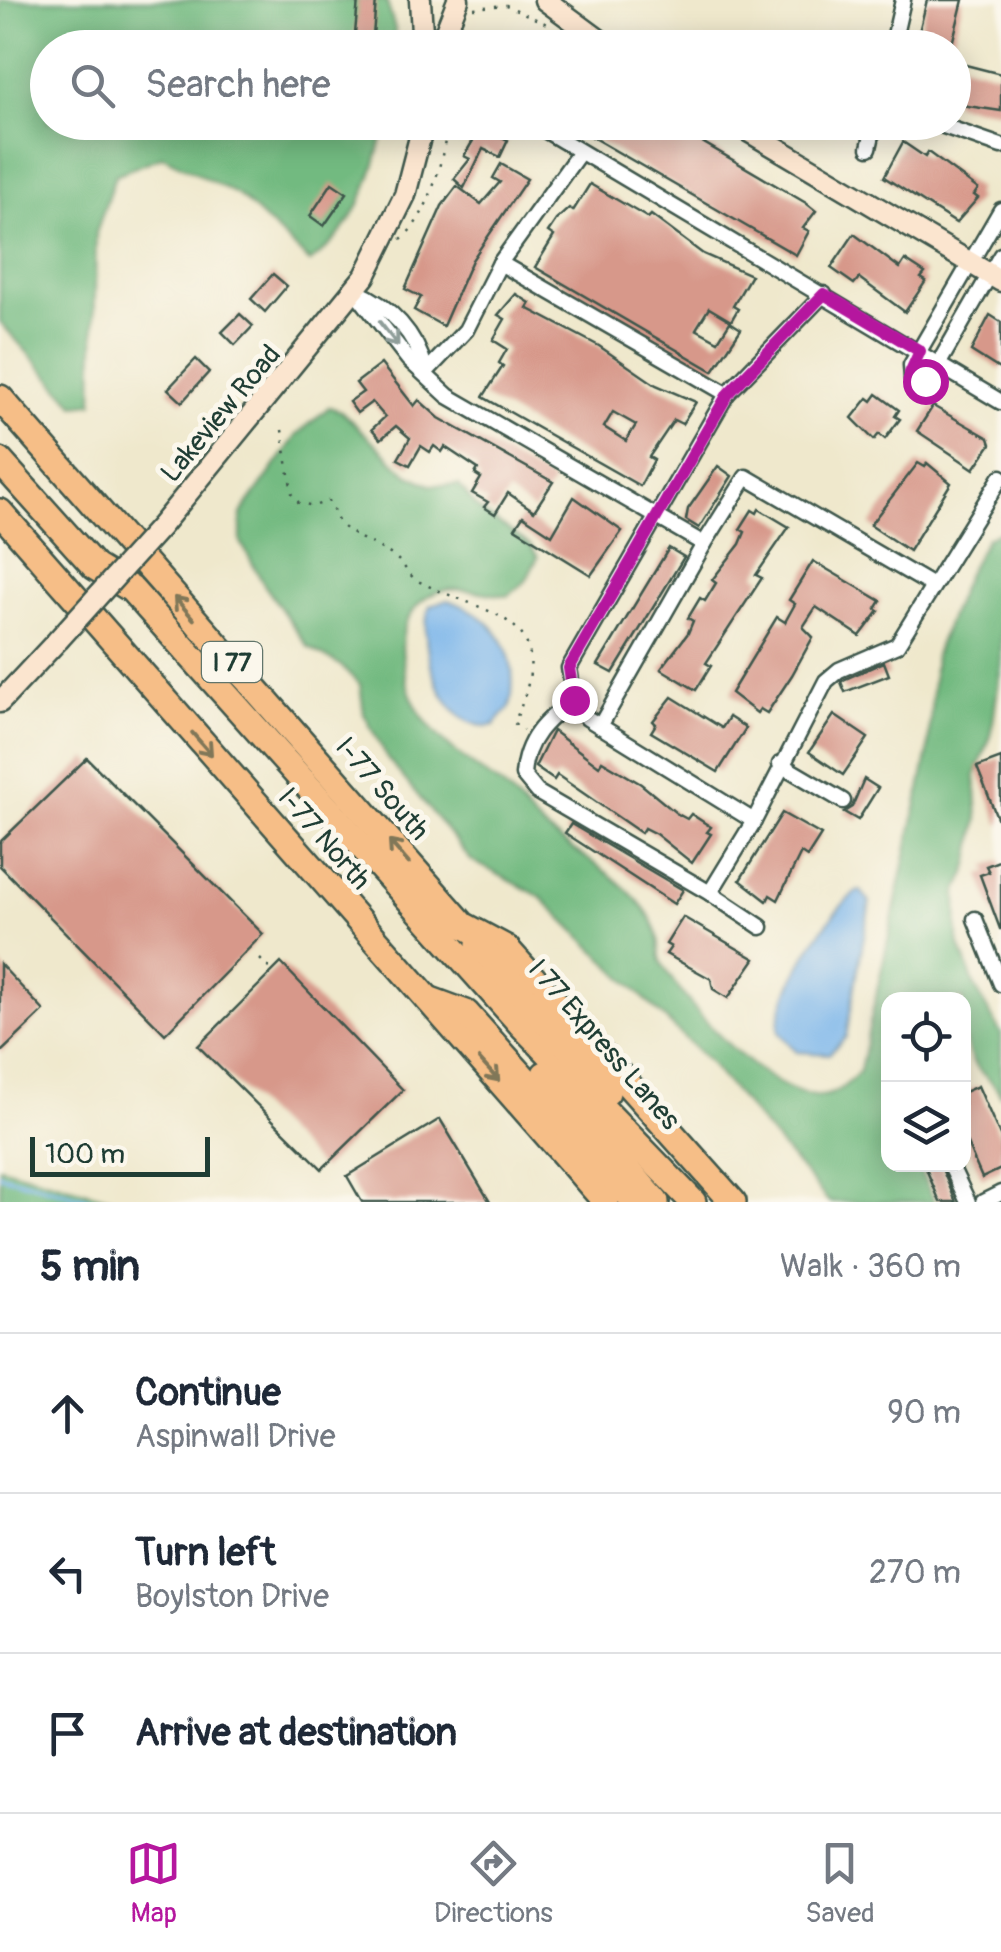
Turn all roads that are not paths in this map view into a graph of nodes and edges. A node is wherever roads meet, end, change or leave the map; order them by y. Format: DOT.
graph roads {
  1 [pos="420,0"];
  2 [pos="440,0"];
  3 [pos="525,0"];
  4 [pos="902,0"];
  5 [pos="548,4"];
  6 [pos="462,6"];
  7 [pos="422,30"];
  8 [pos="439,30"];
  9 [pos="448,30"];
  10 [pos="585,30"];
  11 [pos="896,30"];
  12 [pos="971,136"];
  13 [pos="419,140"];
  14 [pos="561,140"];
  15 [pos="764,140"];
  16 [pos="871,140"];
  17 [pos="1001,146"];
  18 [pos="869,148"];
  19 [pos="580,152"];
  20 [pos="1001,210"];
  21 [pos="1001,255"];
  22 [pos="971,262"];
  23 [pos="500,263"];
  24 [pos="996,278"];
  25 [pos="355,291"];
  26 [pos="824,294"];
  27 [pos="937,319"];
  28 [pos="956,331"];
  29 [pos="920,351"];
  30 [pos="938,363"];
  31 [pos="426,372"];
  32 [pos="728,394"];
  33 [pos="0,398"];
  34 [pos="1001,402"];
  35 [pos="0,440"];
  36 [pos="0,461"];
  37 [pos="1001,477"];
  38 [pos="0,512"];
  39 [pos="657,517"];
  40 [pos="77,537"];
  41 [pos="704,544"];
  42 [pos="113,578"];
  43 [pos="931,585"];
  44 [pos="150,620"];
  45 [pos="574,700"];
  46 [pos="0,702"];
  47 [pos="600,726"];
  48 [pos="780,764"];
  49 [pos="843,800"];
  50 [pos="754,821"];
  51 [pos="710,894"];
  52 [pos="975,918"];
  53 [pos="463,925"];
  54 [pos="761,927"];
  55 [pos="1001,984"];
  56 [pos="424,997"];
  57 [pos="954,1172"];
  58 [pos="1001,1193"];
  59 [pos="606,1202"];
  60 [pos="635,1202"];
  61 [pos="656,1202"];
  62 [pos="693,1202"];
  63 [pos="702,1202"];
  64 [pos="732,1202"];
  65 [pos="968,1202"];
  66 [pos="983,1202"];
  1 -- 7 [label="main road"];
  2 -- 8 [label="main road"];
  3 -- 5 [label="main road"];
  4 -- 11 [label="street"];
  5 -- 10 [label="main road"];
  6 -- 9 [label="main road"];
  12 -- 17 [label="street"];
  13 -- 25 [label="main road, Lakeview Road"];
  14 -- 19 [label="street"];
  15 -- 22 [label="main road"];
  16 -- 18 [label="street"];
  19 -- 23 [label="street"];
  19 -- 26 [label="street"];
  20 -- 22 [label="street"];
  21 -- 24 [label="street"];
  22 -- 24 [label="main road"];
  22 -- 27 [label="street"];
  23 -- 31 [label="street"];
  23 -- 32 [label="street"];
  24 -- 28 [label="street"];
  25 -- 31 [label="street"];
  25 -- 42 [label="main road, Lakeview Road, bridge"];
  26 -- 29 [label="street"];
  26 -- 32 [label="street"];
  27 -- 28 [label="street"];
  27 -- 29 [label="street"];
  28 -- 30 [label="street"];
  29 -- 30 [label="street"];
  29 -- 30 [label="street"];
  30 -- 34 [label="street"];
  31 -- 39 [label="street"];
  32 -- 39 [label="street"];
  53 -- 33 [label="highway, I-77 South / I 77, one-way"];
  35 -- 40 [label="highway"];
  36 -- 40 [label="highway"];
  37 -- 43 [label="street"];
  38 -- 56 [label="highway, I-77 North / I 77, one-way"];
  39 -- 41 [label="street"];
  39 -- 45 [label="street"];
  40 -- 42 [label="highway"];
  41 -- 43 [label="street"];
  41 -- 47 [label="street"];
  42 -- 44 [label="highway"];
  42 -- 46 [label="main road, Lakeview Road, bridge"];
  43 -- 48 [label="street"];
  44 -- 61 [label="highway"];
  44 -- 62 [label="highway"];
  45 -- 47 [label="street"];
  45 -- 51 [label="street"];
  47 -- 50 [label="street"];
  48 -- 49 [label="street"];
  48 -- 50 [label="street"];
  50 -- 51 [label="street"];
  51 -- 54 [label="street"];
  52 -- 55 [label="street"];
  53 -- 63 [label="highway, I 77 Express Lanes / I 77"];
  53 -- 64 [label="highway, I-77 South / I 77"];
  56 -- 59 [label="highway, I-77 North / I 77, one-way"];
  56 -- 60 [label="highway, I 77"];
  57 -- 65 [label="street"];
  58 -- 66 [label="street"];
}
